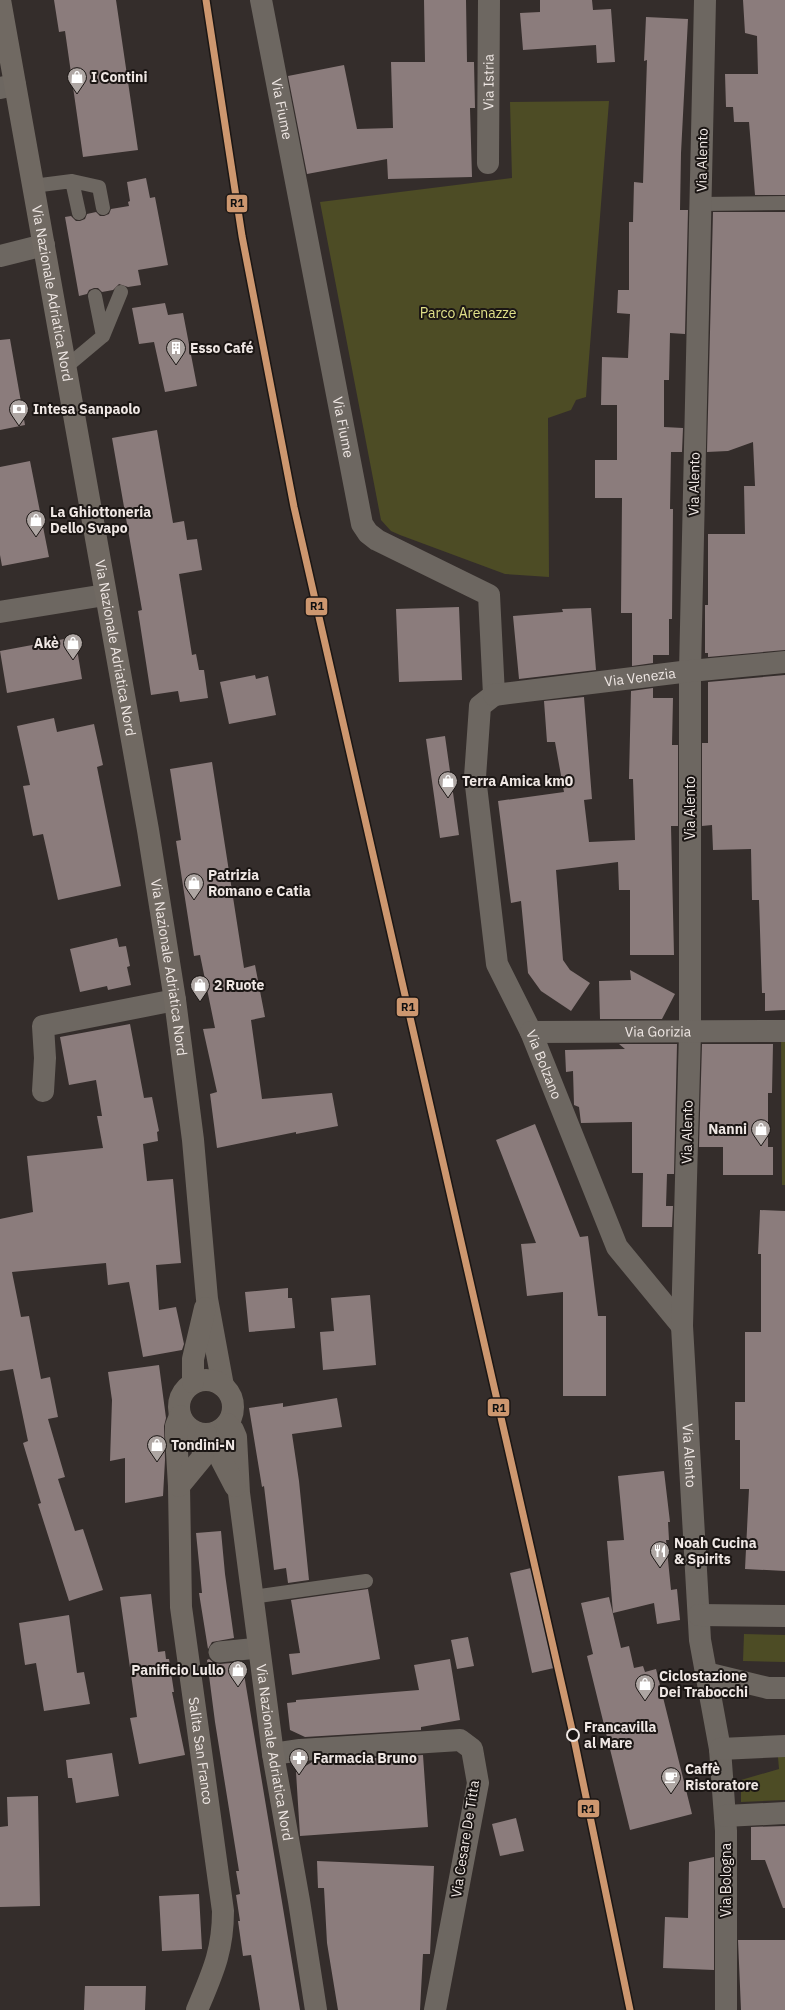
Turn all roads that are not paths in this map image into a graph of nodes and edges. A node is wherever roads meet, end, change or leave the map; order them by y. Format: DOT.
graph roads {
  1 [pos="0,0"];
  2 [pos="261,0"];
  3 [pos="489,0"];
  4 [pos="705,0"];
  5 [pos="8,87"];
  6 [pos="488,163"];
  7 [pos="72,181"];
  8 [pos="33,186"];
  9 [pos="785,203"];
  10 [pos="701,204"];
  11 [pos="103,208"];
  12 [pos="79,213"];
  13 [pos="44,246"];
  14 [pos="0,256"];
  15 [pos="121,292"];
  16 [pos="96,296"];
  17 [pos="103,336"];
  18 [pos="66,367"];
  19 [pos="105,595"];
  20 [pos="0,612"];
  21 [pos="785,662"];
  22 [pos="690,671"];
  23 [pos="494,695"];
  24 [pos="175,1000"];
  25 [pos="785,1031"];
  26 [pos="531,1032"];
  27 [pos="690,1032"];
  28 [pos="43,1091"];
  29 [pos="207,1299"];
  30 [pos="682,1326"];
  31 [pos="193,1382"];
  32 [pos="224,1386"];
  33 [pos="180,1416"];
  34 [pos="227,1424"];
  35 [pos="207,1434"];
  36 [pos="179,1486"];
  37 [pos="239,1494"];
  38 [pos="366,1582"];
  39 [pos="252,1598"];
  40 [pos="699,1615"];
  41 [pos="785,1616"];
  42 [pos="259,1648"];
  43 [pos="219,1652"];
  44 [pos="706,1673"];
  45 [pos="777,1688"];
  46 [pos="785,1746"];
  47 [pos="720,1749"];
  48 [pos="273,1754"];
  49 [pos="785,1813"];
  50 [pos="725,1816"];
  51 [pos="197,2010"];
  52 [pos="316,2010"];
  53 [pos="435,2010"];
  54 [pos="726,2010"];
  1 -- 5 [label="main road, Via Nazionale Adriatica Nord"];
  2 -- 23 [label="street, Via Fiume"];
  3 -- 6 [label="street, Via Istria"];
  4 -- 10 [label="street, Via Alento"];
  5 -- 8 [label="main road, Via Nazionale Adriatica Nord"];
  7 -- 8 [label="lane"];
  7 -- 11 [label="lane"];
  7 -- 12 [label="lane"];
  8 -- 13 [label="main road, Via Nazionale Adriatica Nord"];
  9 -- 10 [label="lane"];
  10 -- 22 [label="street, Via Alento"];
  13 -- 14 [label="street"];
  13 -- 18 [label="main road, Via Nazionale Adriatica Nord"];
  15 -- 17 [label="lane"];
  16 -- 17 [label="lane"];
  17 -- 18 [label="lane"];
  18 -- 19 [label="main road, Via Nazionale Adriatica Nord"];
  19 -- 20 [label="street"];
  19 -- 24 [label="main road, Via Nazionale Adriatica Nord"];
  21 -- 22 [label="street, Via Venezia"];
  22 -- 23 [label="street, Via Venezia"];
  22 -- 27 [label="street, Via Alento"];
  23 -- 26 [label="street, Via Bolzano"];
  24 -- 28 [label="street"];
  24 -- 29 [label="main road, Via Nazionale Adriatica Nord"];
  25 -- 27 [label="street, Via Gorizia"];
  26 -- 27 [label="street, Via Gorizia"];
  26 -- 30 [label="street, Via Bolzano"];
  27 -- 30 [label="street, Via Alento"];
  29 -- 31 [label="main road, Via Nazionale Adriatica Nord"];
  29 -- 32 [label="main road, Via Nazionale Adriatica Nord"];
  30 -- 40 [label="street, Via Alento"];
  31 -- 32 [label="main road"];
  31 -- 33 [label="main road"];
  32 -- 34 [label="main road, Via Nazionale Adriatica Nord"];
  33 -- 35 [label="main road"];
  33 -- 36 [label="main road, Salita San Franco"];
  34 -- 35 [label="main road"];
  34 -- 37 [label="main road, Via Nazionale Adriatica Nord"];
  35 -- 36 [label="main road"];
  35 -- 37 [label="main road, Via Nazionale Adriatica Nord"];
  36 -- 51 [label="main road, Salita San Franco"];
  37 -- 39 [label="main road, Via Nazionale Adriatica Nord"];
  38 -- 39 [label="lane"];
  39 -- 42 [label="main road, Via Nazionale Adriatica Nord"];
  40 -- 41 [label="street"];
  40 -- 44 [label="street"];
  42 -- 43 [label="street"];
  42 -- 48 [label="main road, Via Nazionale Adriatica Nord"];
  44 -- 45 [label="street"];
  44 -- 47 [label="street, Via Bologna"];
  46 -- 47 [label="street"];
  47 -- 50 [label="street, Via Bologna"];
  48 -- 52 [label="main road, Via Nazionale Adriatica Nord"];
  48 -- 53 [label="street, Via Cesare De Titta"];
  49 -- 50 [label="street"];
  50 -- 54 [label="street, Via Bologna"];
}
